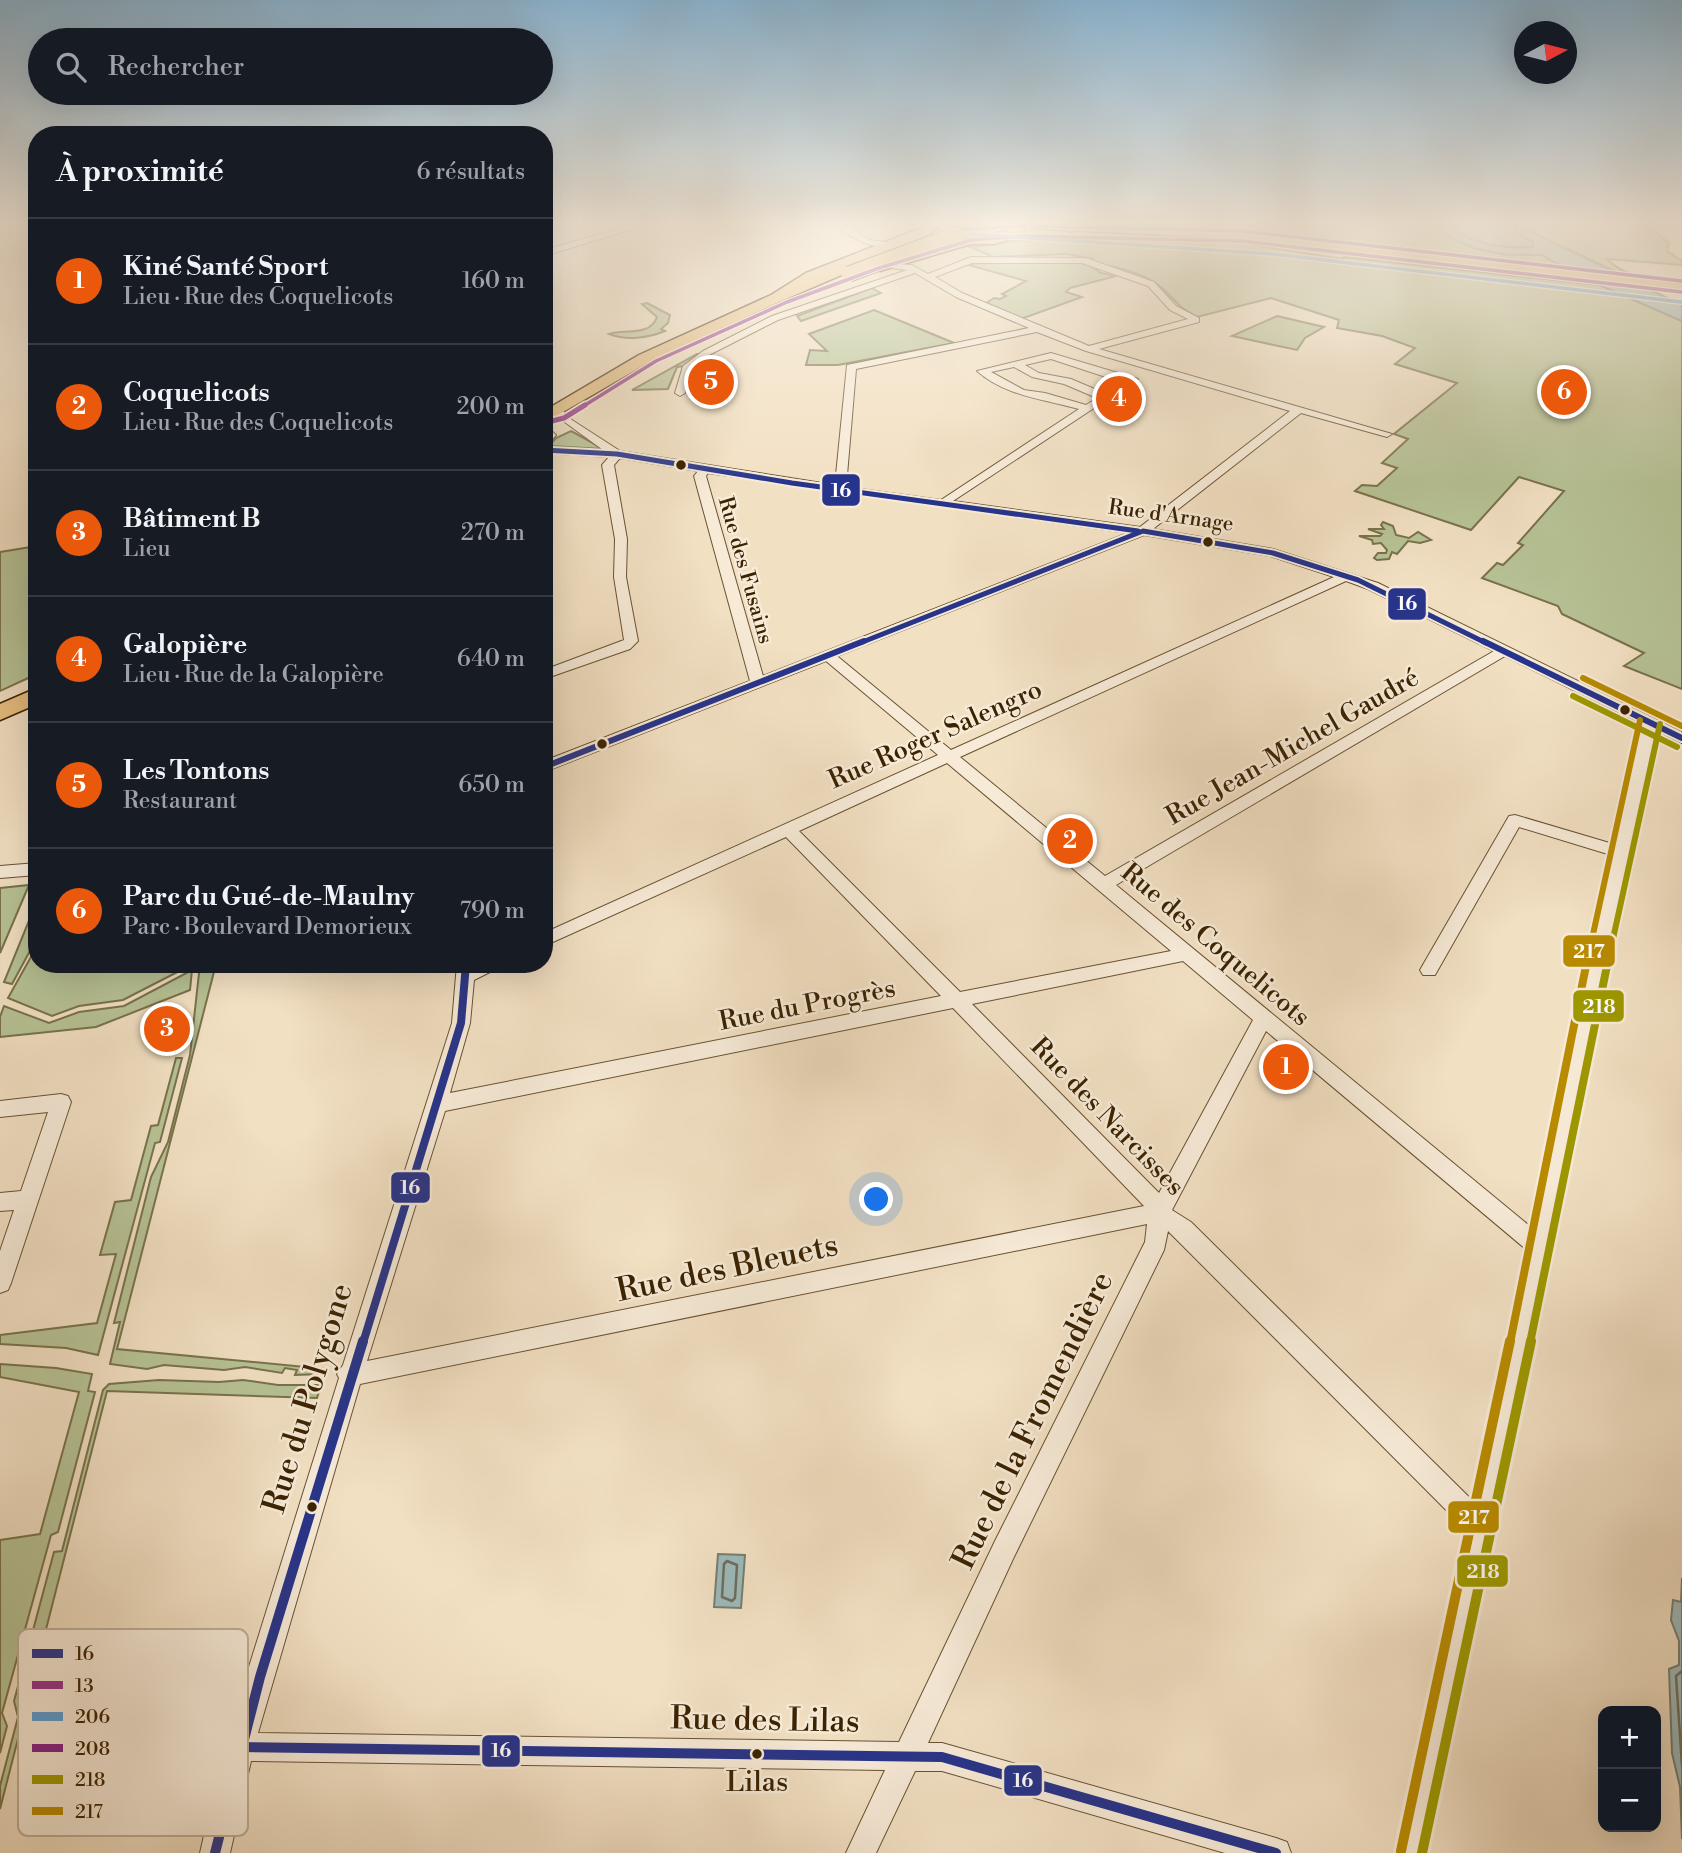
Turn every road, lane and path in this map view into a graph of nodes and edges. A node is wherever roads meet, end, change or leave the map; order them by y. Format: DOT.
graph roads {
  1 [pos="759,310"];
  2 [pos="763,310"];
  3 [pos="795,310"];
  4 [pos="994,310"];
  5 [pos="1178,310"];
  6 [pos="1037,329"];
  7 [pos="1089,349"];
  8 [pos="1014,363"];
  9 [pos="1150,368"];
  10 [pos="1129,382"];
  11 [pos="680,393"];
  12 [pos="1103,397"];
  13 [pos="1086,408"];
  14 [pos="1298,410"];
  15 [pos="553,417"];
  16 [pos="553,419"];
  17 [pos="553,425"];
  18 [pos="1387,435"];
  19 [pos="553,450"];
  20 [pos="617,454"];
  21 [pos="704,470"];
  22 [pos="840,490"];
  23 [pos="944,504"];
  24 [pos="1143,531"];
  25 [pos="1347,576"];
  26 [pos="1504,650"];
  27 [pos="827,656"];
  28 [pos="553,672"];
  29 [pos="758,682"];
  30 [pos="28,692"];
  31 [pos="28,699"];
  32 [pos="2,710"];
  33 [pos="1650,722"];
  34 [pos="1682,738"];
  35 [pos="948,756"];
  36 [pos="553,762"];
  37 [pos="788,829"];
  38 [pos="1619,852"];
  39 [pos="28,870"];
  40 [pos="0,872"];
  41 [pos="1103,885"];
  42 [pos="553,936"];
  43 [pos="1187,954"];
  44 [pos="1429,970"];
  45 [pos="466,973"];
  46 [pos="958,1001"];
  47 [pos="1264,1018"];
  48 [pos="437,1104"];
  49 [pos="0,1109"];
  50 [pos="28,1199"];
  51 [pos="0,1202"];
  52 [pos="1159,1213"];
  53 [pos="1538,1246"];
  54 [pos="0,1283"];
  55 [pos="349,1374"];
  56 [pos="1480,1526"];
  57 [pos="248,1717"];
  58 [pos="248,1748"];
  59 [pos="908,1756"];
  60 [pos="861,1853"];
  61 [pos="1276,1853"];
  62 [pos="1411,1853"];
  1 -- 15 [label="main road"];
  2 -- 16 [label="main road"];
  3 -- 11 [label="street"];
  4 -- 6 [label="street"];
  5 -- 7 [label="street"];
  6 -- 7 [label="street"];
  6 -- 22 [label="street"];
  7 -- 9 [label="street"];
  8 -- 10 [label="street"];
  8 -- 12 [label="street"];
  8 -- 13 [label="street"];
  9 -- 10 [label="street"];
  9 -- 14 [label="street"];
  10 -- 12 [label="street"];
  12 -- 13 [label="street"];
  13 -- 23 [label="street"];
  14 -- 18 [label="street"];
  14 -- 24 [label="street"];
  17 -- 20 [label="street, Rue d'Arnage"];
  19 -- 20 [label="street, Rue d'Arnage"];
  20 -- 21 [label="street, Rue d'Arnage"];
  20 -- 28 [label="street"];
  21 -- 22 [label="street, Rue d'Arnage"];
  21 -- 29 [label="street, Rue des Fusains"];
  22 -- 23 [label="street, Rue d'Arnage"];
  23 -- 24 [label="street, Rue d'Arnage"];
  24 -- 25 [label="street, Rue d'Arnage"];
  24 -- 27 [label="street"];
  25 -- 26 [label="street, Rue d'Arnage"];
  25 -- 35 [label="street, Rue Roger Salengro"];
  26 -- 33 [label="street, Rue d'Arnage"];
  26 -- 41 [label="street, Rue Jean-Michel Gaudré"];
  27 -- 29 [label="street"];
  27 -- 35 [label="street, Rue des Coquelicots"];
  29 -- 36 [label="street"];
  30 -- 32 [label="main road"];
  31 -- 32 [label="main road"];
  33 -- 34 [label="street, Rue d'Arnage"];
  33 -- 38 [label="street"];
  35 -- 37 [label="street, Rue Roger Salengro"];
  35 -- 41 [label="street, Rue des Coquelicots"];
  37 -- 42 [label="street, Rue Roger Salengro"];
  37 -- 46 [label="street, Rue des Narcisses"];
  38 -- 44 [label="street"];
  38 -- 53 [label="street"];
  39 -- 40 [label="street"];
  41 -- 43 [label="street, Rue des Coquelicots"];
  43 -- 46 [label="street, Rue du Progrès"];
  43 -- 47 [label="street, Rue des Coquelicots"];
  45 -- 48 [label="street, Rue du Polygone"];
  46 -- 48 [label="street, Rue du Progrès"];
  46 -- 52 [label="street, Rue des Narcisses"];
  47 -- 52 [label="street, Rue de la Fromendière"];
  47 -- 53 [label="street, Rue des Coquelicots"];
  48 -- 55 [label="street, Rue du Polygone"];
  49 -- 50 [label="street"];
  50 -- 51 [label="street"];
  50 -- 54 [label="street"];
  52 -- 55 [label="street, Rue des Bleuets"];
  52 -- 56 [label="street, Rue des Narcisses"];
  52 -- 59 [label="street, Rue de la Fromendière"];
  53 -- 56 [label="street"];
  55 -- 57 [label="street, Rue du Polygone"];
  56 -- 62 [label="street"];
  58 -- 59 [label="street, Rue des Lilas"];
  59 -- 60 [label="street, Rue de la Fromendière"];
  59 -- 61 [label="street, Rue des Lilas"];
}
